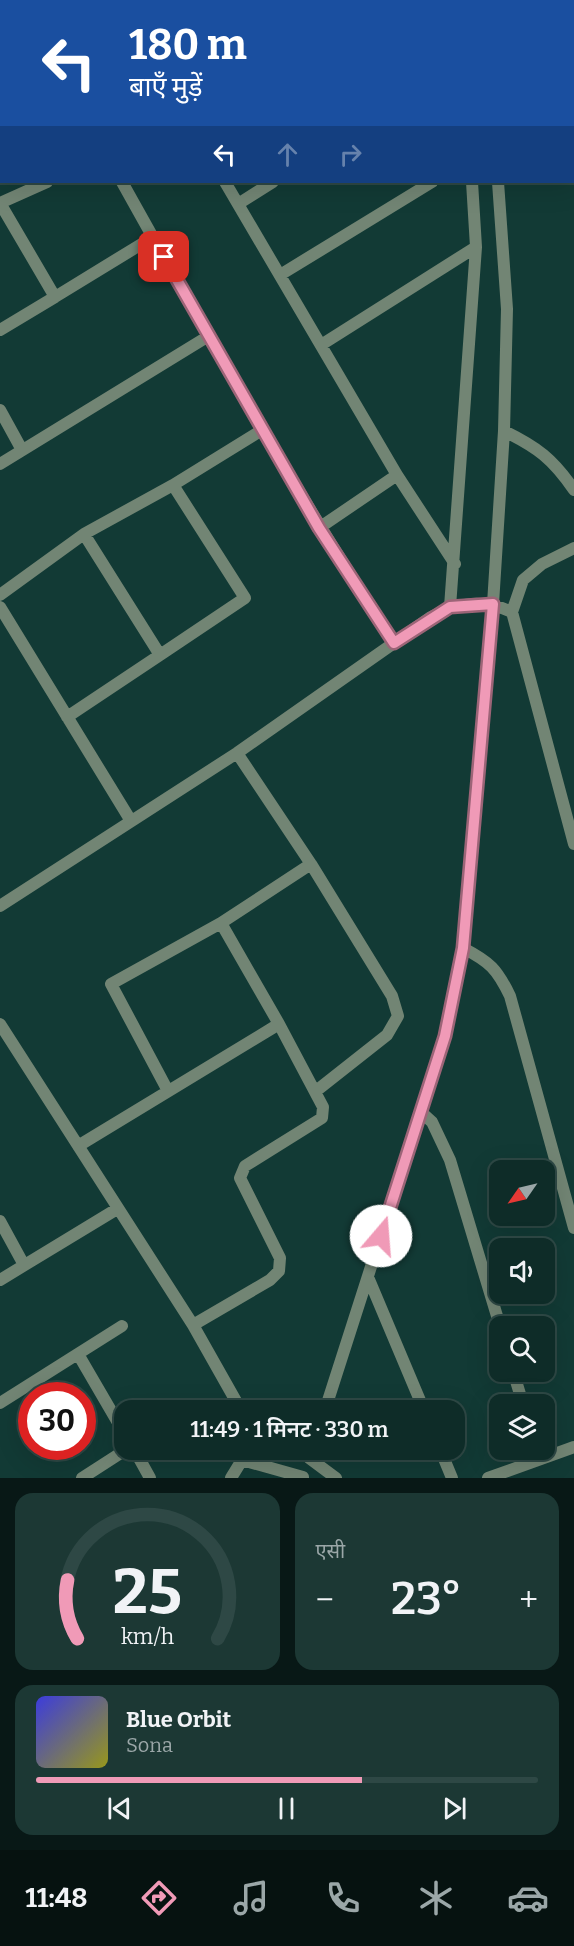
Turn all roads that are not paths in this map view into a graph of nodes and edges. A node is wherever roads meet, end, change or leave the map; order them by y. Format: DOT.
graph roads {
  1 [pos="45,183"];
  2 [pos="123,183"];
  3 [pos="226,183"];
  4 [pos="271,183"];
  5 [pos="430,183"];
  6 [pos="472,183"];
  7 [pos="498,183"];
  8 [pos="238,204"];
  9 [pos="153,237"];
  10 [pos="476,247"];
  11 [pos="280,275"];
  12 [pos="55,297"];
  13 [pos="0,330"];
  14 [pos="207,337"];
  15 [pos="321,345"];
  16 [pos="0,410"];
  17 [pos="262,430"];
  18 [pos="504,431"];
  19 [pos="22,450"];
  20 [pos="0,464"];
  21 [pos="397,475"];
  22 [pos="173,485"];
  23 [pos="574,490"];
  24 [pos="319,528"];
  25 [pos="84,534"];
  26 [pos="574,548"];
  27 [pos="455,564"];
  28 [pos="0,595"];
  29 [pos="493,604"];
  30 [pos="450,607"];
  31 [pos="0,608"];
  32 [pos="512,612"];
  33 [pos="394,643"];
  34 [pos="160,655"];
  35 [pos="67,717"];
  36 [pos="237,753"];
  37 [pos="131,821"];
  38 [pos="574,844"];
  39 [pos="311,864"];
  40 [pos="0,906"];
  41 [pos="221,922"];
  42 [pos="463,948"];
  43 [pos="0,1024"];
  44 [pos="279,1024"];
  45 [pos="168,1091"];
  46 [pos="316,1091"];
  47 [pos="421,1112"];
  48 [pos="78,1146"];
  49 [pos="117,1209"];
  50 [pos="0,1221"];
  51 [pos="574,1228"];
  52 [pos="24,1265"];
  53 [pos="368,1277"];
  54 [pos="0,1280"];
  55 [pos="497,1316"];
  56 [pos="193,1325"];
  57 [pos="122,1326"];
  58 [pos="78,1354"];
  59 [pos="235,1400"];
  60 [pos="328,1400"];
  61 [pos="420,1400"];
  62 [pos="0,1403"];
  63 [pos="114,1417"];
  64 [pos="574,1447"];
  65 [pos="555,1451"];
  66 [pos="114,1457"];
  67 [pos="140,1460"];
  68 [pos="239,1460"];
  69 [pos="251,1460"];
  70 [pos="309,1460"];
  71 [pos="317,1460"];
  72 [pos="445,1460"];
  73 [pos="526,1460"];
  74 [pos="303,1477"];
  75 [pos="82,1478"];
  76 [pos="150,1478"];
  77 [pos="231,1478"];
  78 [pos="336,1478"];
  79 [pos="452,1478"];
  80 [pos="488,1478"];
  1 -- 12 [label="street"];
  2 -- 9 [label="street"];
  3 -- 8 [label="street"];
  4 -- 8 [label="street"];
  5 -- 11 [label="street"];
  6 -- 10 [label="street"];
  7 -- 18 [label="street"];
  8 -- 11 [label="street"];
  9 -- 12 [label="street"];
  9 -- 14 [label="street"];
  10 -- 15 [label="street"];
  10 -- 27 [label="street"];
  11 -- 15 [label="street"];
  12 -- 13 [label="street"];
  14 -- 17 [label="street"];
  14 -- 19 [label="street"];
  15 -- 21 [label="street"];
  16 -- 19 [label="street"];
  17 -- 22 [label="street"];
  17 -- 24 [label="street"];
  18 -- 23 [label="street"];
  18 -- 29 [label="street"];
  19 -- 20 [label="street"];
  21 -- 24 [label="street"];
  21 -- 27 [label="street"];
  22 -- 25 [label="street"];
  22 -- 34 [label="street"];
  24 -- 33 [label="street"];
  25 -- 28 [label="street"];
  25 -- 34 [label="street"];
  26 -- 32 [label="street"];
  27 -- 30 [label="street"];
  29 -- 30 [label="street"];
  29 -- 32 [label="street"];
  29 -- 42 [label="street"];
  30 -- 33 [label="street"];
  31 -- 35 [label="street"];
  32 -- 38 [label="street"];
  33 -- 36 [label="street"];
  34 -- 35 [label="street"];
  35 -- 37 [label="street"];
  36 -- 37 [label="street"];
  36 -- 39 [label="street"];
  37 -- 40 [label="street"];
  39 -- 41 [label="street"];
  39 -- 46 [label="street"];
  41 -- 44 [label="street"];
  41 -- 45 [label="street"];
  42 -- 47 [label="street"];
  42 -- 51 [label="street"];
  43 -- 48 [label="street"];
  44 -- 45 [label="street"];
  44 -- 46 [label="street"];
  45 -- 48 [label="street"];
  46 -- 56 [label="street"];
  47 -- 53 [label="street"];
  47 -- 55 [label="street"];
  48 -- 49 [label="street"];
  49 -- 52 [label="street"];
  49 -- 56 [label="street"];
  50 -- 52 [label="street"];
  52 -- 54 [label="street"];
  53 -- 60 [label="street"];
  53 -- 61 [label="street"];
  56 -- 59 [label="street"];
  57 -- 58 [label="street"];
  58 -- 62 [label="street"];
  58 -- 63 [label="street"];
  64 -- 65 [label="street"];
  66 -- 75 [label="street"];
  67 -- 76 [label="street"];
  68 -- 77 [label="street"];
  69 -- 74 [label="street"];
  70 -- 74 [label="street"];
  71 -- 78 [label="street"];
  72 -- 79 [label="street"];
  73 -- 80 [label="street"];
}
